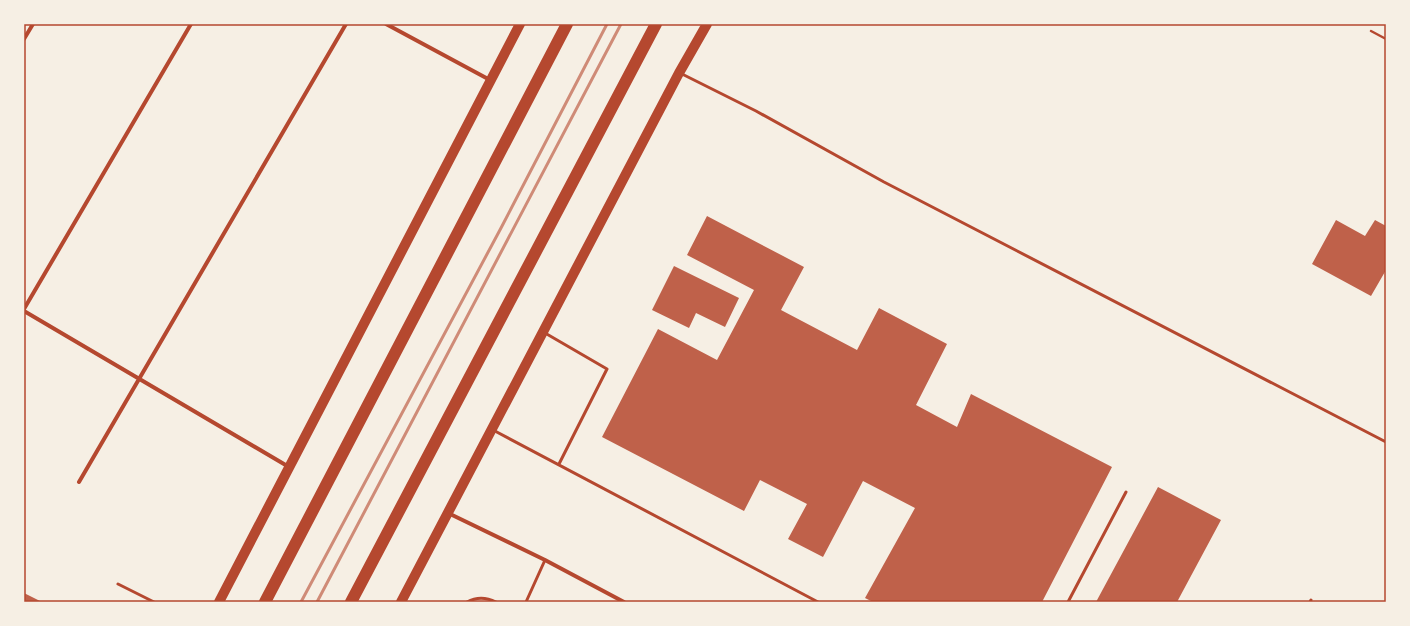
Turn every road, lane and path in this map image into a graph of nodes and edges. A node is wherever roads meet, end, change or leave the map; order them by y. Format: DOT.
graph roads {
  1 [pos="33,24"];
  2 [pos="191,24"];
  3 [pos="346,24"];
  4 [pos="386,24"];
  5 [pos="520,24"];
  6 [pos="568,24"];
  7 [pos="656,24"];
  8 [pos="707,24"];
  9 [pos="1371,31"];
  10 [pos="24,39"];
  11 [pos="1386,39"];
  12 [pos="679,73"];
  13 [pos="492,80"];
  14 [pos="24,310"];
  15 [pos="543,333"];
  16 [pos="139,378"];
  17 [pos="492,429"];
  18 [pos="1386,442"];
  19 [pos="559,464"];
  20 [pos="289,467"];
  21 [pos="79,482"];
  22 [pos="1126,492"];
  23 [pos="447,512"];
  24 [pos="545,560"];
  25 [pos="118,584"];
  26 [pos="154,602"];
  27 [pos="219,602"];
  28 [pos="265,602"];
  29 [pos="351,602"];
  30 [pos="401,602"];
  31 [pos="467,602"];
  32 [pos="496,602"];
  33 [pos="526,602"];
  34 [pos="624,602"];
  35 [pos="818,602"];
  36 [pos="1068,602"];
  1 -- 10 [label="street"];
  2 -- 14 [label="street"];
  3 -- 16 [label="street"];
  4 -- 13 [label="street"];
  5 -- 13 [label="main road"];
  6 -- 28 [label="highway"];
  7 -- 29 [label="highway"];
  8 -- 12 [label="main road"];
  9 -- 11 [label="path"];
  12 -- 15 [label="main road"];
  12 -- 18 [label="lane"];
  13 -- 20 [label="main road"];
  14 -- 16 [label="street"];
  15 -- 17 [label="main road"];
  15 -- 19 [label="lane"];
  16 -- 20 [label="street"];
  16 -- 21 [label="street"];
  17 -- 19 [label="lane"];
  17 -- 23 [label="main road"];
  19 -- 35 [label="lane"];
  20 -- 27 [label="main road"];
  22 -- 36 [label="lane"];
  23 -- 24 [label="street"];
  23 -- 30 [label="main road"];
  24 -- 33 [label="lane"];
  24 -- 34 [label="street"];
  25 -- 26 [label="lane"];
  31 -- 32 [label="lane"];
}
